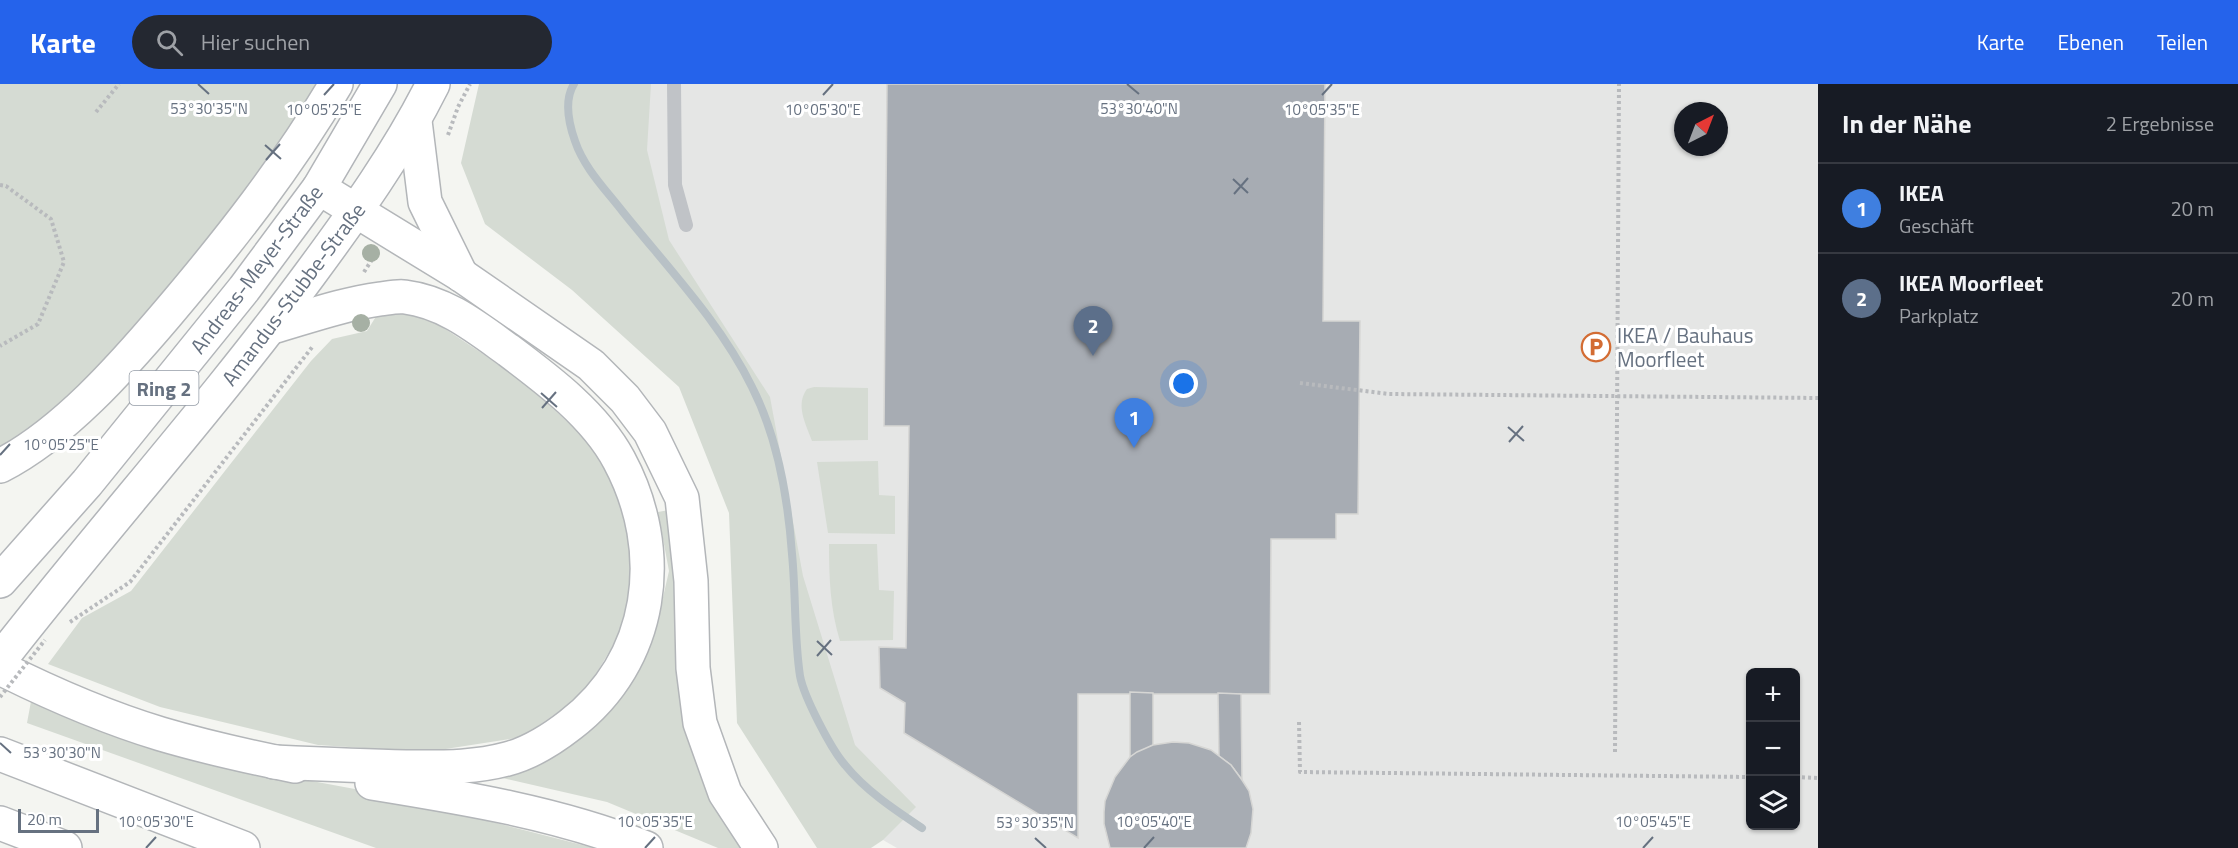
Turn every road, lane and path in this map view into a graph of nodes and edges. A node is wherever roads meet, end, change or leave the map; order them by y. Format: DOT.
graph roads {
  1 [pos="119,84"];
  2 [pos="336,84"];
  3 [pos="380,84"];
  4 [pos="434,84"];
  5 [pos="470,84"];
  6 [pos="674,84"];
  7 [pos="1619,84"];
  8 [pos="96,112"];
  9 [pos="415,121"];
  10 [pos="446,140"];
  11 [pos="0,185"];
  12 [pos="320,188"];
  13 [pos="357,211"];
  14 [pos="686,225"];
  15 [pos="390,232"];
  16 [pos="461,275"];
  17 [pos="357,302"];
  18 [pos="272,327"];
  19 [pos="317,341"];
  20 [pos="0,346"];
  21 [pos="1300,383"];
  22 [pos="1617,396"];
  23 [pos="1818,398"];
  24 [pos="0,466"];
  25 [pos="0,581"];
  26 [pos="64,627"];
  27 [pos="41,634"];
  28 [pos="0,660"];
  29 [pos="0,668"];
  30 [pos="0,697"];
  31 [pos="1299,722"];
  32 [pos="1615,752"];
  33 [pos="0,754"];
  34 [pos="274,762"];
  35 [pos="1746,777"];
  36 [pos="1800,777"];
  37 [pos="1818,778"];
  38 [pos="0,823"];
  39 [pos="65,848"];
  40 [pos="243,848"];
  41 [pos="646,848"];
  42 [pos="761,848"];
  1 -- 8 [label="path"];
  2 -- 24 [label="main road"];
  3 -- 12 [label="main road, Andreas-Meyer-Straße / Ring 2"];
  4 -- 9 [label="main road, Amandus-Stubbe-Straße / Ring 2"];
  5 -- 10 [label="path"];
  6 -- 14 [label="lane"];
  7 -- 22 [label="path"];
  9 -- 13 [label="main road, Amandus-Stubbe-Straße / Ring 2"];
  9 -- 16 [label="main road"];
  11 -- 20 [label="path"];
  12 -- 13 [label="main road"];
  12 -- 25 [label="main road, Andreas-Meyer-Straße / Ring 2"];
  13 -- 15 [label="main road"];
  13 -- 18 [label="main road, Amandus-Stubbe-Straße / Ring 2"];
  15 -- 16 [label="main road"];
  15 -- 17 [label="path"];
  16 -- 42 [label="main road"];
  17 -- 18 [label="main road"];
  17 -- 34 [label="main road"];
  18 -- 27 [label="main road, Amandus-Stubbe-Straße / Ring 2"];
  19 -- 26 [label="path"];
  21 -- 22 [label="path"];
  22 -- 23 [label="path"];
  22 -- 32 [label="path"];
  27 -- 28 [label="main road, Amandus-Stubbe-Straße / Ring 2"];
  27 -- 30 [label="path, bridge"];
  29 -- 34 [label="main road"];
  31 -- 35 [label="path"];
  33 -- 40 [label="main road"];
  34 -- 41 [label="main road"];
  36 -- 37 [label="path"];
  38 -- 39 [label="main road"];
}
